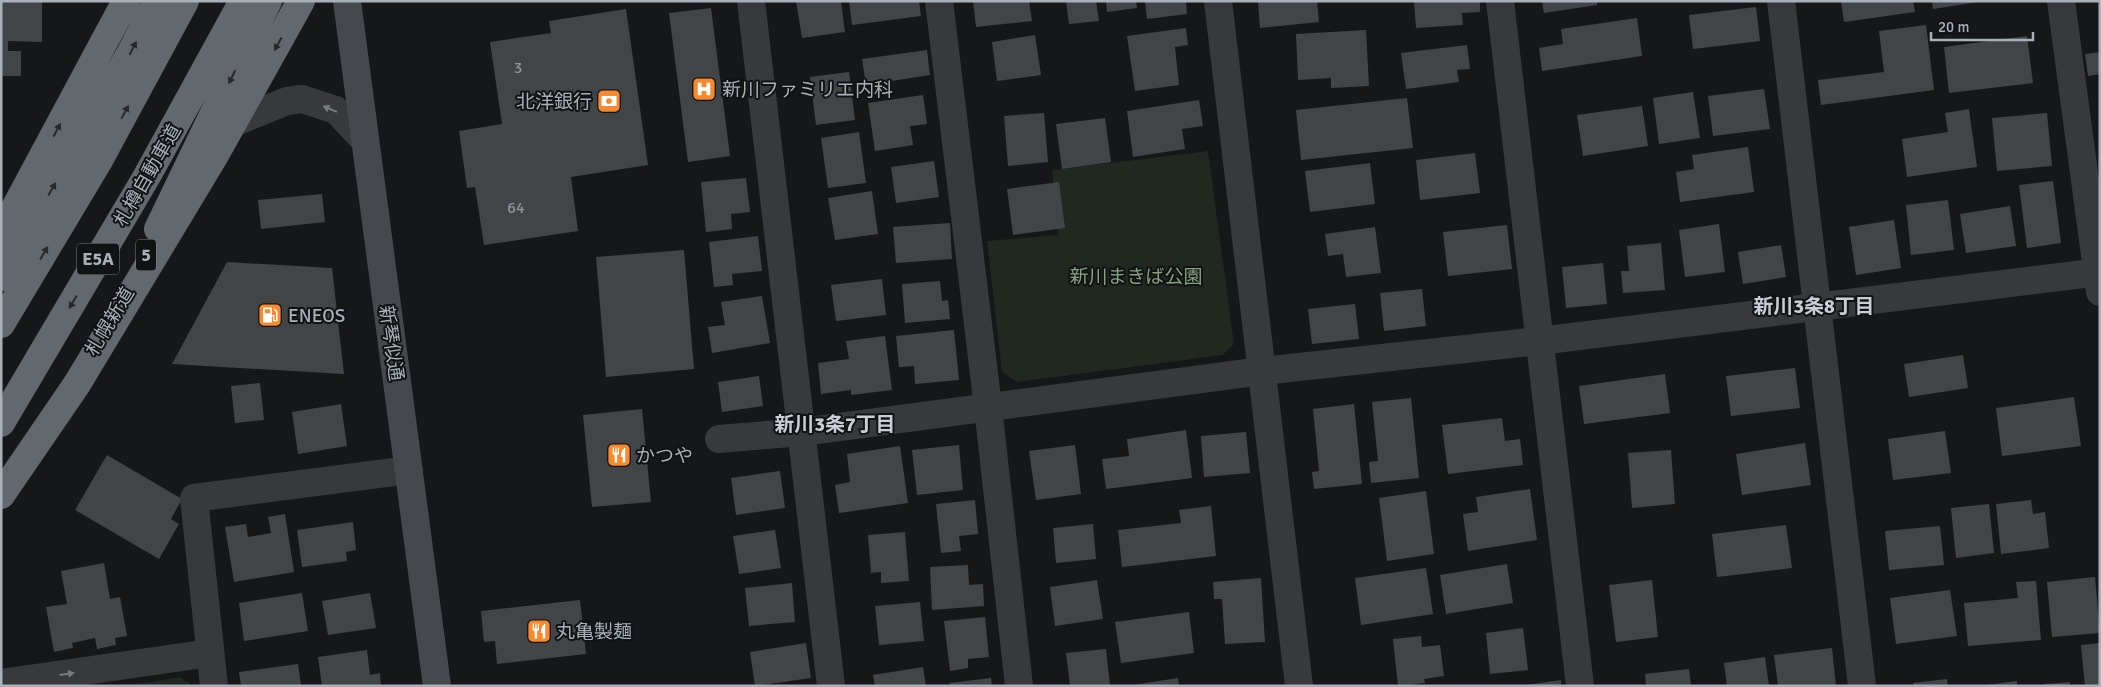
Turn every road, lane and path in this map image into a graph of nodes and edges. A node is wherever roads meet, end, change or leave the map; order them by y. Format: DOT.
graph roads {
  1 [pos="126,1"];
  2 [pos="157,1"];
  3 [pos="185,1"];
  4 [pos="243,1"];
  5 [pos="268,1"];
  6 [pos="301,1"];
  7 [pos="751,1"];
  8 [pos="939,1"];
  9 [pos="1218,1"];
  10 [pos="1500,1"];
  11 [pos="1781,1"];
  12 [pos="2061,1"];
  13 [pos="353,2"];
  14 [pos="204,134"];
  15 [pos="365,141"];
  16 [pos="1,234"];
  17 [pos="1,277"];
  18 [pos="2099,279"];
  19 [pos="1818,306"];
  20 [pos="1,324"];
  21 [pos="1539,341"];
  22 [pos="1262,371"];
  23 [pos="988,407"];
  24 [pos="1,424"];
  25 [pos="802,432"];
  26 [pos="719,439"];
  27 [pos="409,470"];
  28 [pos="1,496"];
  29 [pos="210,653"];
  30 [pos="1,683"];
  31 [pos="214,686"];
  32 [pos="437,686"];
  33 [pos="832,686"];
  34 [pos="1018,686"];
  35 [pos="1299,686"];
  36 [pos="1580,686"];
  37 [pos="1862,686"];
  16 -- 1 [label="highway, one-way"];
  17 -- 2 [label="highway, one-way"];
  20 -- 3 [label="highway, E5A, one-way"];
  4 -- 24 [label="highway, 札樽自動車道 / E5A, one-way"];
  5 -- 14 [label="highway, 札幌新道 / 5, one-way"];
  6 -- 28 [label="highway, one-way, bridge"];
  7 -- 25 [label="street"];
  8 -- 23 [label="street"];
  9 -- 22 [label="street"];
  10 -- 21 [label="street"];
  11 -- 19 [label="street"];
  12 -- 18 [label="street"];
  13 -- 15 [label="street, 新琴似通"];
  15 -- 14 [label="street, one-way"];
  14 -- 28 [label="highway, 札幌新道 / 5"];
  15 -- 27 [label="street, 新琴似通"];
  18 -- 19 [label="street"];
  19 -- 21 [label="street"];
  19 -- 37 [label="street"];
  21 -- 22 [label="street"];
  21 -- 36 [label="street"];
  22 -- 23 [label="street"];
  22 -- 35 [label="street"];
  23 -- 25 [label="street"];
  23 -- 34 [label="street"];
  25 -- 26 [label="street"];
  25 -- 33 [label="street"];
  27 -- 29 [label="street"];
  27 -- 32 [label="street, 新琴似通"];
  30 -- 29 [label="street, one-way"];
  29 -- 31 [label="street"];
}
